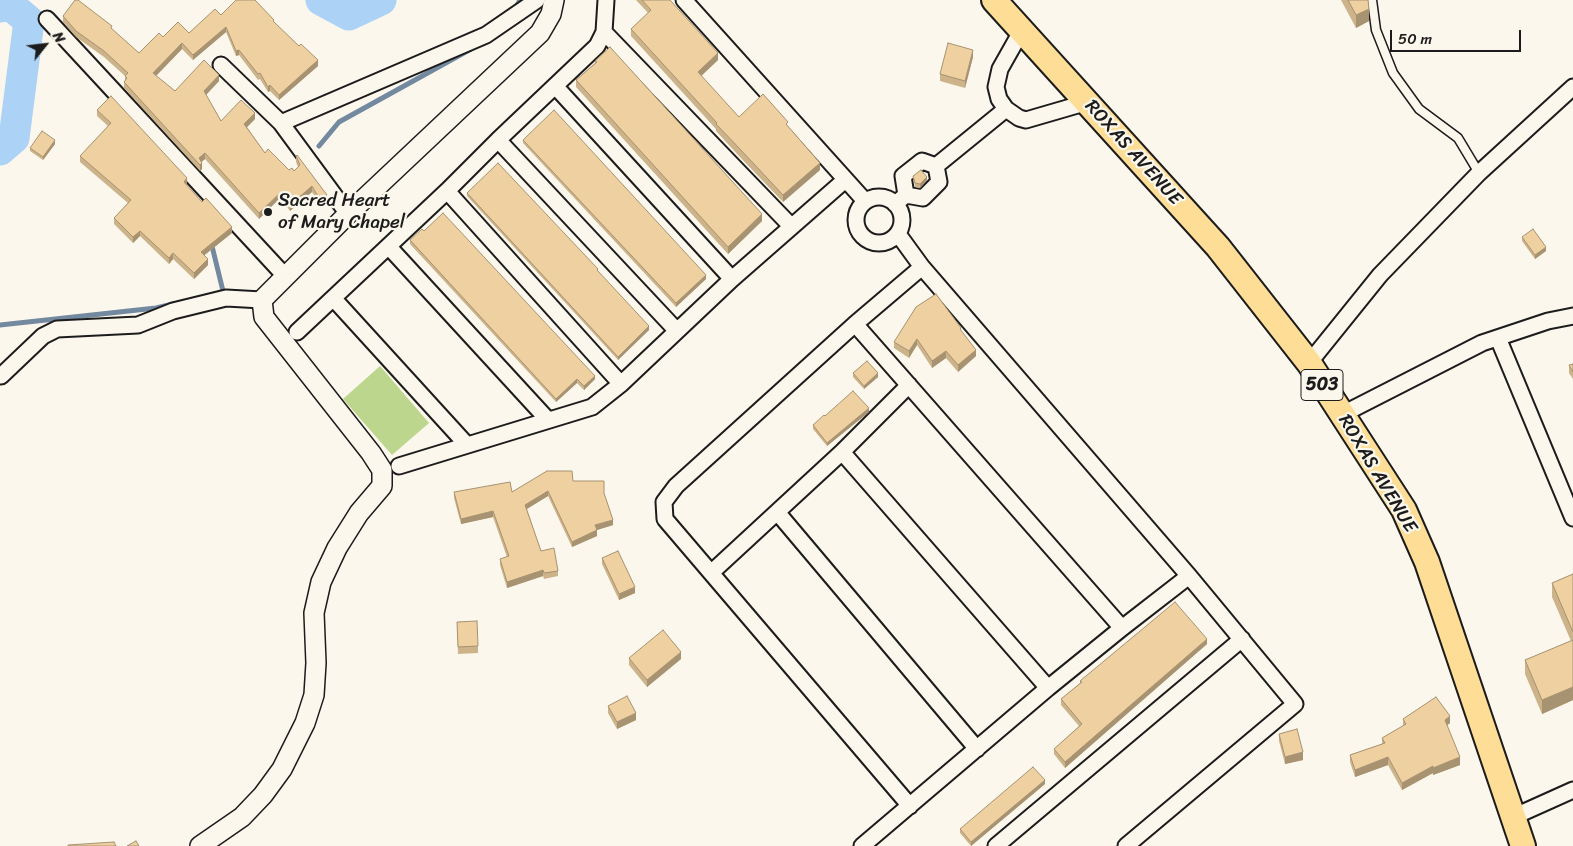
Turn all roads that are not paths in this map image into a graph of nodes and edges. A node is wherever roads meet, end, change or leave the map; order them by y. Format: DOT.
graph roads {
  1 [pos="537,0"];
  2 [pos="554,0"];
  3 [pos="606,0"];
  4 [pos="684,0"];
  5 [pos="994,0"];
  6 [pos="1372,0"];
  7 [pos="47,19"];
  8 [pos="1022,30"];
  9 [pos="604,32"];
  10 [pos="221,65"];
  11 [pos="556,87"];
  12 [pos="1573,87"];
  13 [pos="1088,102"];
  14 [pos="1006,109"];
  15 [pos="281,124"];
  16 [pos="498,140"];
  17 [pos="936,166"];
  18 [pos="1479,173"];
  19 [pos="845,180"];
  20 [pos="447,191"];
  21 [pos="901,199"];
  22 [pos="864,201"];
  23 [pos="348,214"];
  24 [pos="791,226"];
  25 [pos="898,234"];
  26 [pos="389,246"];
  27 [pos="922,267"];
  28 [pos="285,276"];
  29 [pos="732,279"];
  30 [pos="333,298"];
  31 [pos="262,300"];
  32 [pos="1573,316"];
  33 [pos="855,324"];
  34 [pos="297,332"];
  35 [pos="677,332"];
  36 [pos="1498,338"];
  37 [pos="1308,363"];
  38 [pos="1,376"];
  39 [pos="621,384"];
  40 [pos="909,386"];
  41 [pos="1341,415"];
  42 [pos="548,420"];
  43 [pos="467,444"];
  44 [pos="842,452"];
  45 [pos="398,466"];
  46 [pos="777,512"];
  47 [pos="1573,518"];
  48 [pos="712,572"];
  49 [pos="1189,576"];
  50 [pos="1122,628"];
  51 [pos="1242,639"];
  52 [pos="1048,688"];
  53 [pos="977,749"];
  54 [pos="1573,790"];
  55 [pos="910,806"];
  56 [pos="1513,817"];
  57 [pos="200,846"];
  58 [pos="862,846"];
  59 [pos="996,846"];
  60 [pos="1126,846"];
  61 [pos="1523,846"];
  1 -- 15 [label="street"];
  2 -- 23 [label="street"];
  3 -- 9 [label="street"];
  4 -- 19 [label="street"];
  5 -- 8 [label="main road, ROXAS AVENUE / 503"];
  6 -- 18 [label="lane"];
  7 -- 28 [label="street"];
  8 -- 13 [label="main road, ROXAS AVENUE / 503"];
  8 -- 14 [label="street"];
  9 -- 11 [label="street"];
  9 -- 24 [label="street"];
  10 -- 15 [label="street"];
  11 -- 16 [label="street"];
  11 -- 29 [label="street"];
  12 -- 18 [label="street"];
  13 -- 14 [label="street"];
  13 -- 37 [label="main road, ROXAS AVENUE / 503"];
  14 -- 17 [label="street"];
  15 -- 23 [label="street"];
  16 -- 20 [label="street"];
  16 -- 35 [label="street"];
  17 -- 21 [label="street"];
  17 -- 21 [label="street"];
  18 -- 37 [label="street"];
  19 -- 22 [label="street"];
  19 -- 24 [label="street"];
  20 -- 26 [label="street"];
  20 -- 39 [label="street"];
  21 -- 22 [label="street"];
  21 -- 25 [label="street"];
  22 -- 25 [label="street"];
  23 -- 28 [label="street"];
  24 -- 29 [label="street"];
  25 -- 27 [label="street"];
  26 -- 30 [label="street"];
  26 -- 42 [label="street"];
  27 -- 33 [label="street"];
  27 -- 49 [label="street"];
  28 -- 31 [label="street"];
  29 -- 35 [label="street"];
  30 -- 34 [label="street"];
  30 -- 43 [label="street"];
  31 -- 38 [label="street"];
  31 -- 57 [label="street"];
  32 -- 36 [label="street"];
  33 -- 40 [label="street"];
  33 -- 48 [label="street"];
  35 -- 39 [label="street"];
  36 -- 41 [label="street"];
  36 -- 47 [label="street"];
  37 -- 41 [label="main road, ROXAS AVENUE / 503"];
  39 -- 42 [label="street"];
  40 -- 44 [label="street"];
  40 -- 50 [label="street"];
  41 -- 56 [label="main road, ROXAS AVENUE / 503"];
  42 -- 43 [label="street"];
  43 -- 45 [label="street"];
  44 -- 46 [label="street"];
  44 -- 52 [label="street"];
  46 -- 48 [label="street"];
  46 -- 53 [label="street"];
  48 -- 55 [label="street"];
  49 -- 50 [label="street"];
  49 -- 51 [label="street"];
  50 -- 52 [label="street"];
  51 -- 59 [label="street"];
  51 -- 60 [label="street"];
  52 -- 53 [label="street"];
  53 -- 55 [label="street"];
  54 -- 56 [label="street"];
  55 -- 58 [label="street"];
  56 -- 61 [label="main road, ROXAS AVENUE / 503"];
}
